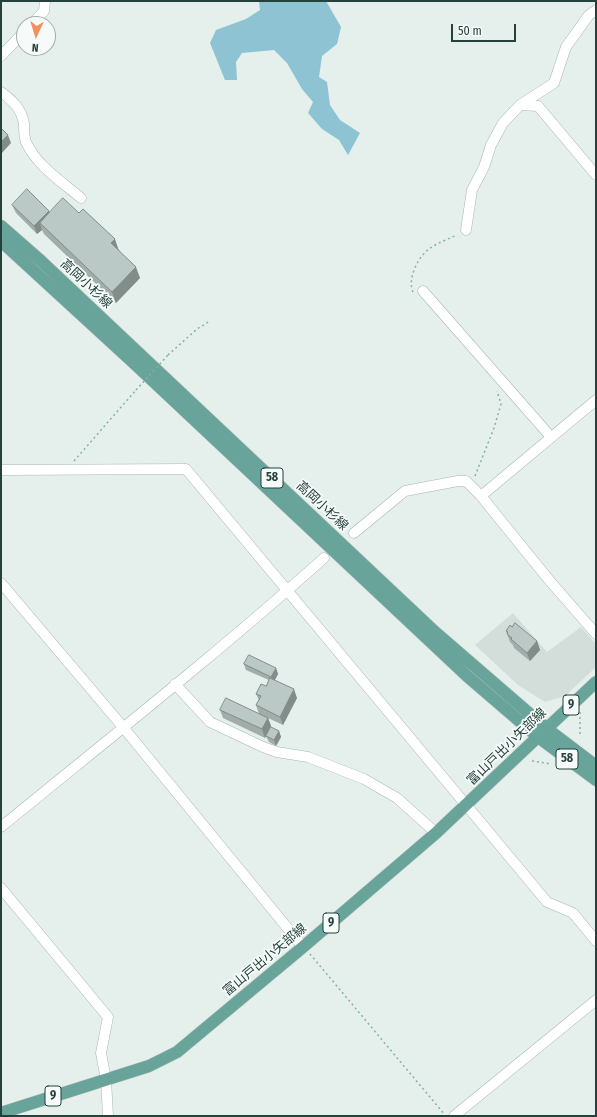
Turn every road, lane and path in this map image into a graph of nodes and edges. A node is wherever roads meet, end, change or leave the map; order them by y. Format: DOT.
graph roads {
  1 [pos="45,1"];
  2 [pos="596,10"];
  3 [pos="39,16"];
  4 [pos="16,40"];
  5 [pos="1,56"];
  6 [pos="1,92"];
  7 [pos="520,105"];
  8 [pos="596,175"];
  9 [pos="81,198"];
  10 [pos="1,226"];
  11 [pos="466,230"];
  12 [pos="1,241"];
  13 [pos="422,291"];
  14 [pos="210,321"];
  15 [pos="596,400"];
  16 [pos="551,437"];
  17 [pos="1,470"];
  18 [pos="66,470"];
  19 [pos="481,496"];
  20 [pos="354,533"];
  21 [pos="324,558"];
  22 [pos="1,582"];
  23 [pos="287,591"];
  24 [pos="596,634"];
  25 [pos="596,682"];
  26 [pos="175,684"];
  27 [pos="580,710"];
  28 [pos="123,727"];
  29 [pos="542,733"];
  30 [pos="580,735"];
  31 [pos="532,761"];
  32 [pos="551,764"];
  33 [pos="596,766"];
  34 [pos="596,780"];
  35 [pos="466,806"];
  36 [pos="1,827"];
  37 [pos="436,833"];
  38 [pos="1,888"];
  39 [pos="596,941"];
  40 [pos="303,947"];
  41 [pos="596,1000"];
  42 [pos="106,1080"];
  43 [pos="1,1113"];
  44 [pos="108,1116"];
  45 [pos="446,1116"];
  46 [pos="454,1116"];
  1 -- 3 [label="street"];
  2 -- 7 [label="street"];
  4 -- 5 [label="street"];
  6 -- 9 [label="street"];
  7 -- 8 [label="street"];
  7 -- 11 [label="street"];
  10 -- 29 [label="main road, 高岡小杉線 / 58"];
  12 -- 29 [label="main road, 高岡小杉線 / 58"];
  13 -- 16 [label="street"];
  14 -- 18 [label="path, bridge"];
  15 -- 16 [label="street"];
  16 -- 19 [label="street"];
  17 -- 18 [label="street"];
  18 -- 23 [label="street"];
  19 -- 20 [label="street"];
  19 -- 24 [label="street"];
  21 -- 23 [label="street"];
  22 -- 28 [label="street"];
  23 -- 26 [label="street"];
  23 -- 35 [label="street"];
  25 -- 29 [label="main road, 富山戸出小矢部線 / 9"];
  26 -- 28 [label="street"];
  26 -- 37 [label="street"];
  27 -- 30 [label="path"];
  28 -- 36 [label="street"];
  28 -- 40 [label="street"];
  29 -- 33 [label="main road, 高岡小杉線 / 58"];
  29 -- 34 [label="main road, 高岡小杉線 / 58"];
  29 -- 35 [label="main road, 富山戸出小矢部線 / 9"];
  31 -- 32 [label="path"];
  35 -- 37 [label="main road, 富山戸出小矢部線 / 9"];
  35 -- 39 [label="street"];
  37 -- 40 [label="main road, 富山戸出小矢部線 / 9"];
  38 -- 42 [label="street"];
  40 -- 42 [label="main road, 富山戸出小矢部線 / 9"];
  40 -- 45 [label="path"];
  41 -- 46 [label="street"];
  42 -- 43 [label="main road, 富山戸出小矢部線 / 9"];
  42 -- 44 [label="street"];
}
